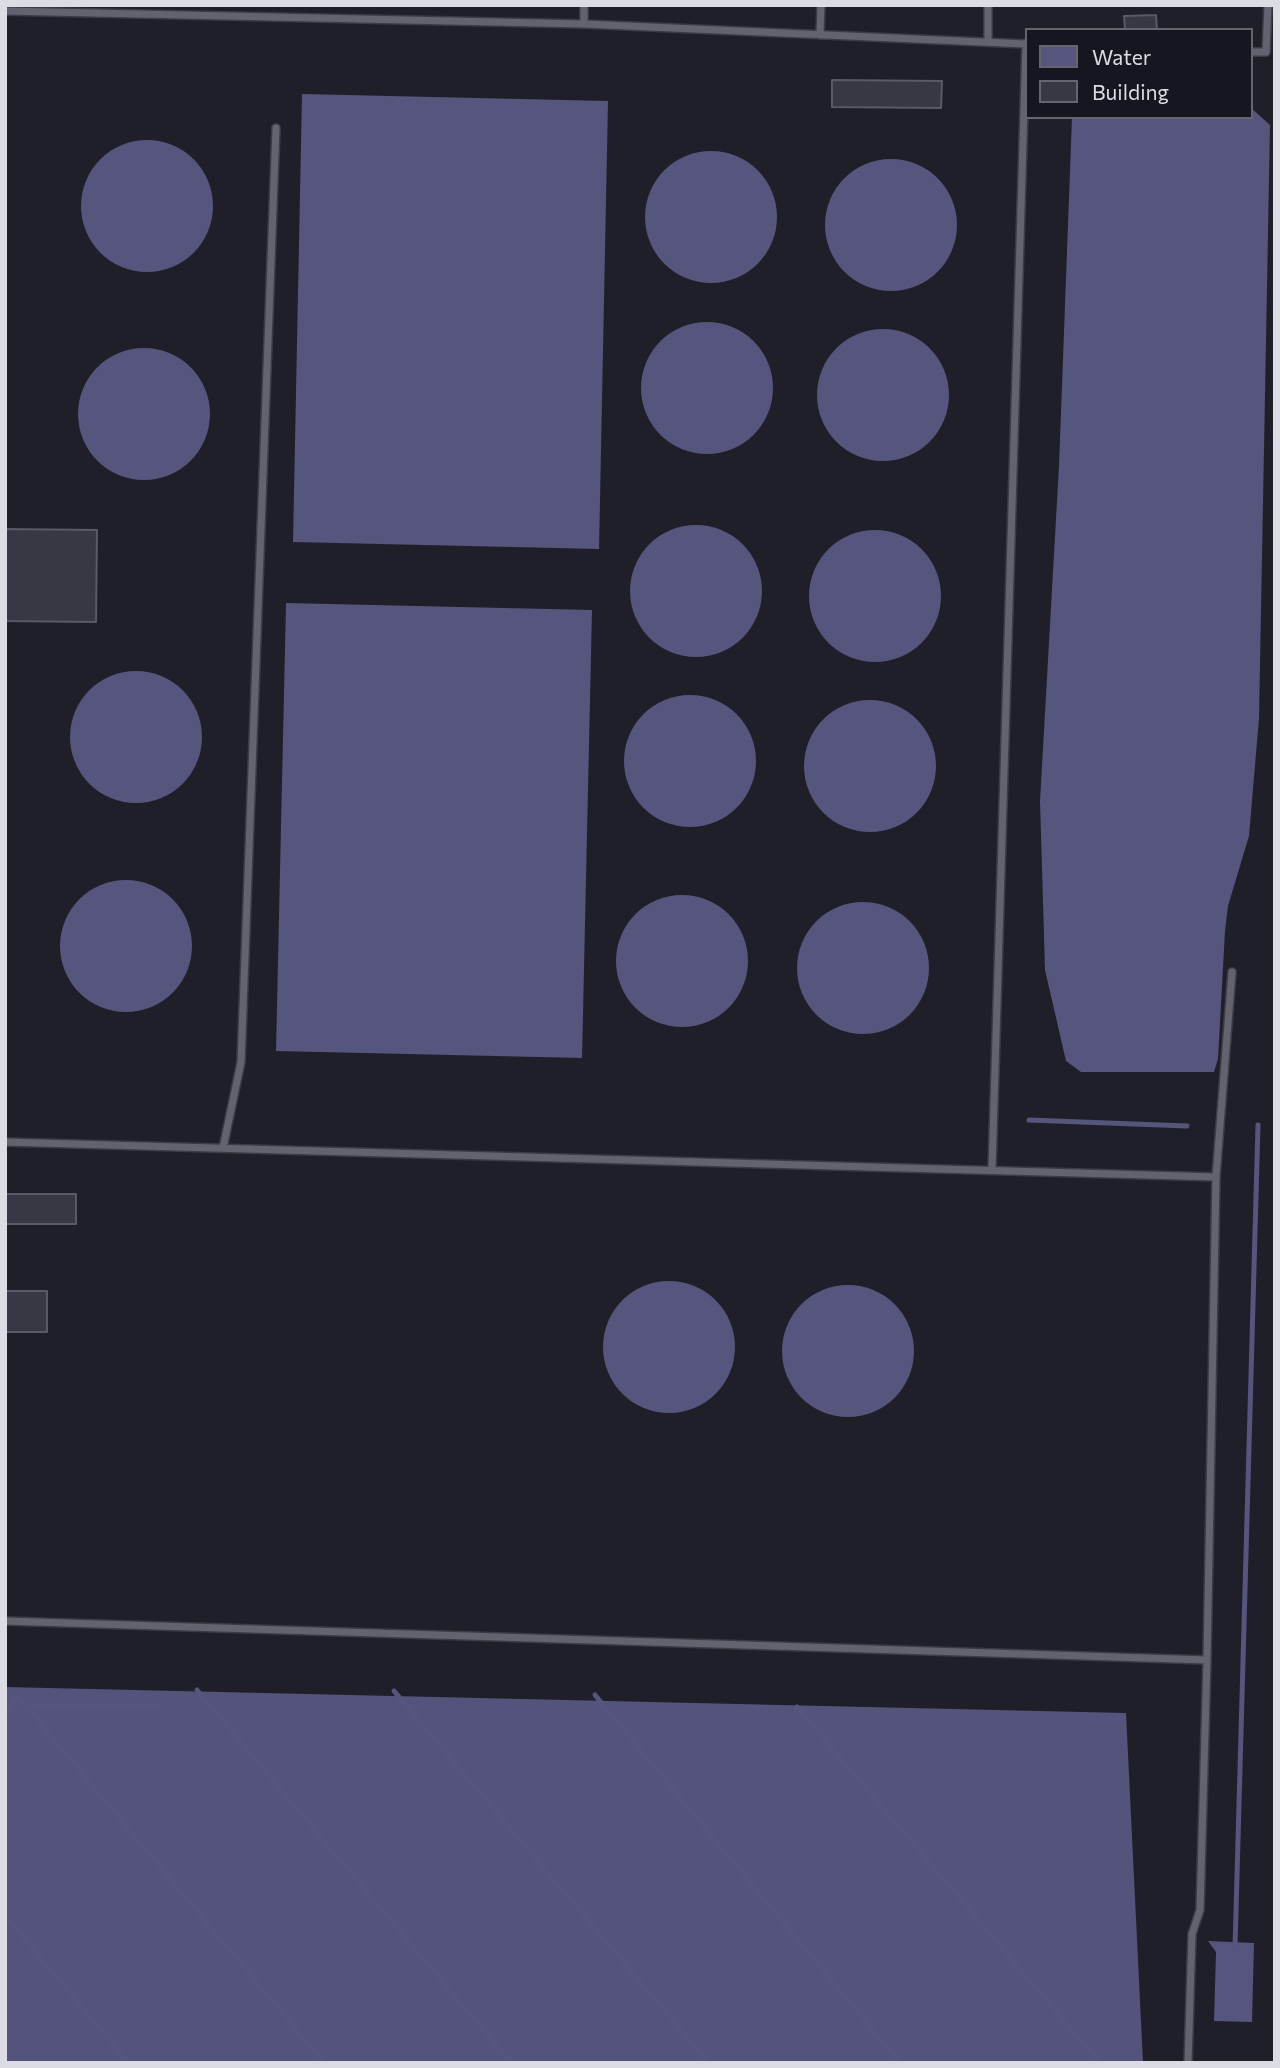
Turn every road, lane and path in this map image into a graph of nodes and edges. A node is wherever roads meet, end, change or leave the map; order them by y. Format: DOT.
graph roads {
  1 [pos="584,5"];
  2 [pos="821,5"];
  3 [pos="988,5"];
  4 [pos="1268,5"];
  5 [pos="5,11"];
  6 [pos="584,24"];
  7 [pos="820,35"];
  8 [pos="988,40"];
  9 [pos="1024,43"];
  10 [pos="1252,52"];
  11 [pos="1024,109"];
  12 [pos="276,128"];
  13 [pos="1232,972"];
  14 [pos="5,1142"];
  15 [pos="223,1148"];
  16 [pos="992,1169"];
  17 [pos="1216,1177"];
  18 [pos="5,1622"];
  19 [pos="1207,1660"];
  20 [pos="1188,2063"];
  1 -- 6 [label="lane"];
  2 -- 7 [label="lane"];
  3 -- 8 [label="lane"];
  4 -- 10 [label="lane"];
  5 -- 6 [label="lane"];
  6 -- 7 [label="lane"];
  7 -- 8 [label="lane"];
  8 -- 9 [label="lane"];
  11 -- 16 [label="lane"];
  12 -- 15 [label="lane"];
  13 -- 17 [label="lane"];
  14 -- 15 [label="lane"];
  15 -- 16 [label="lane"];
  16 -- 17 [label="lane"];
  17 -- 19 [label="lane"];
  18 -- 19 [label="lane"];
  19 -- 20 [label="lane"];
}
